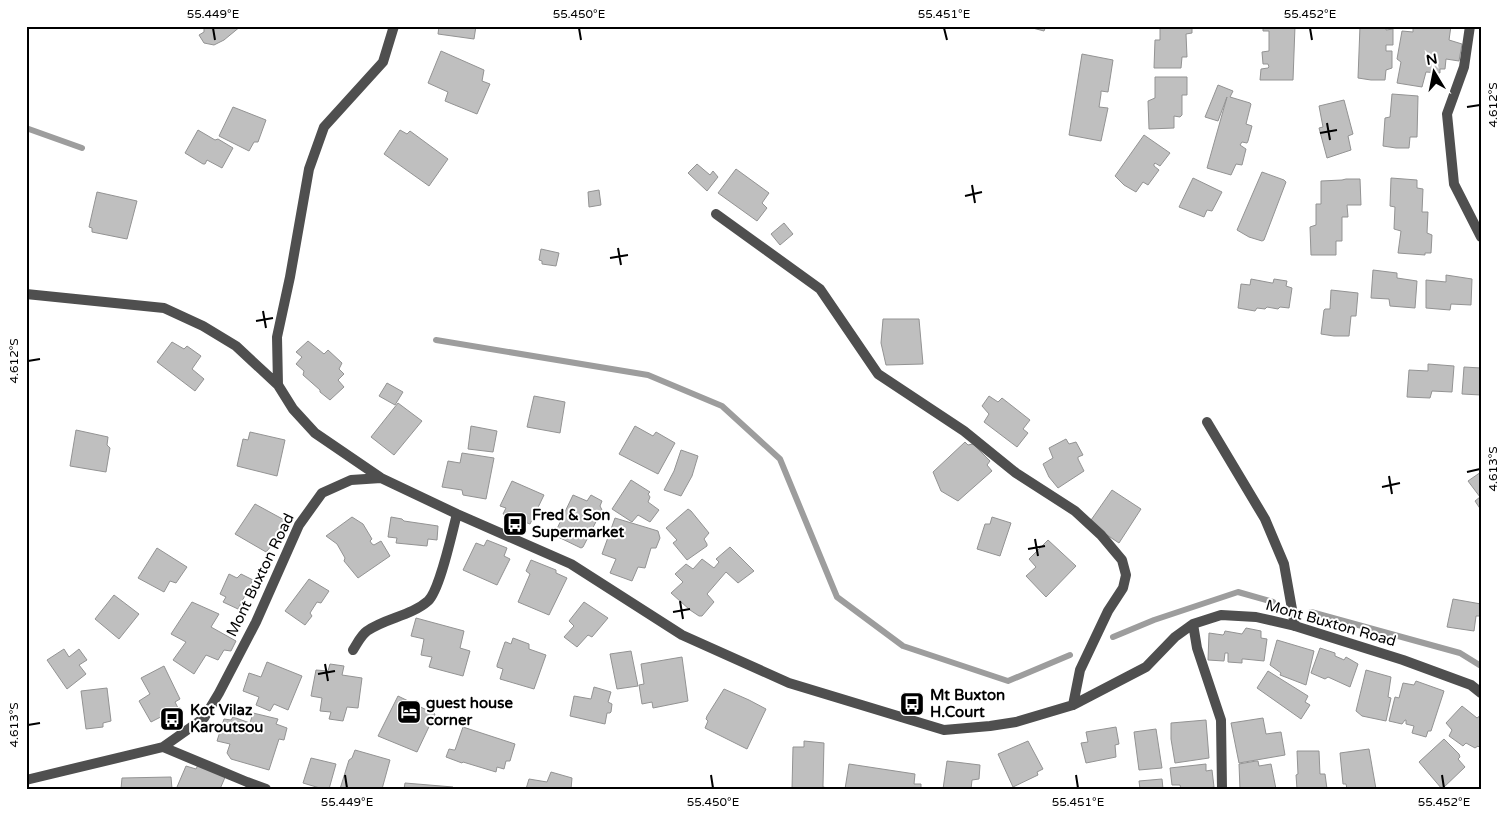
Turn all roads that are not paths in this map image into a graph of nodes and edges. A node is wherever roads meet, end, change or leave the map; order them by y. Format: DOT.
graph roads {
  1 [pos="394,26"];
  2 [pos="1470,26"];
  3 [pos="716,214"];
  4 [pos="1481,237"];
  5 [pos="26,294"];
  6 [pos="278,385"];
  7 [pos="1206,422"];
  8 [pos="381,478"];
  9 [pos="458,514"];
  10 [pos="1193,624"];
  11 [pos="1296,626"];
  12 [pos="353,650"];
  13 [pos="1481,693"];
  14 [pos="1073,705"];
  15 [pos="163,747"];
  16 [pos="26,780"];
  17 [pos="266,789"];
  18 [pos="1222,789"];
  1 -- 6 [label="street"];
  2 -- 4 [label="street"];
  3 -- 14 [label="street"];
  5 -- 6 [label="street"];
  6 -- 8 [label="street"];
  7 -- 11 [label="street"];
  8 -- 9 [label="street, Mont Buxton Road"];
  8 -- 15 [label="street, Mont Buxton Road"];
  9 -- 12 [label="street"];
  9 -- 14 [label="street, Mont Buxton Road"];
  10 -- 11 [label="street, Mont Buxton Road"];
  10 -- 14 [label="street, Mont Buxton Road"];
  10 -- 18 [label="street"];
  11 -- 13 [label="street, Mont Buxton Road"];
  15 -- 16 [label="street, Mont Buxton Road"];
  15 -- 17 [label="street"];
}
